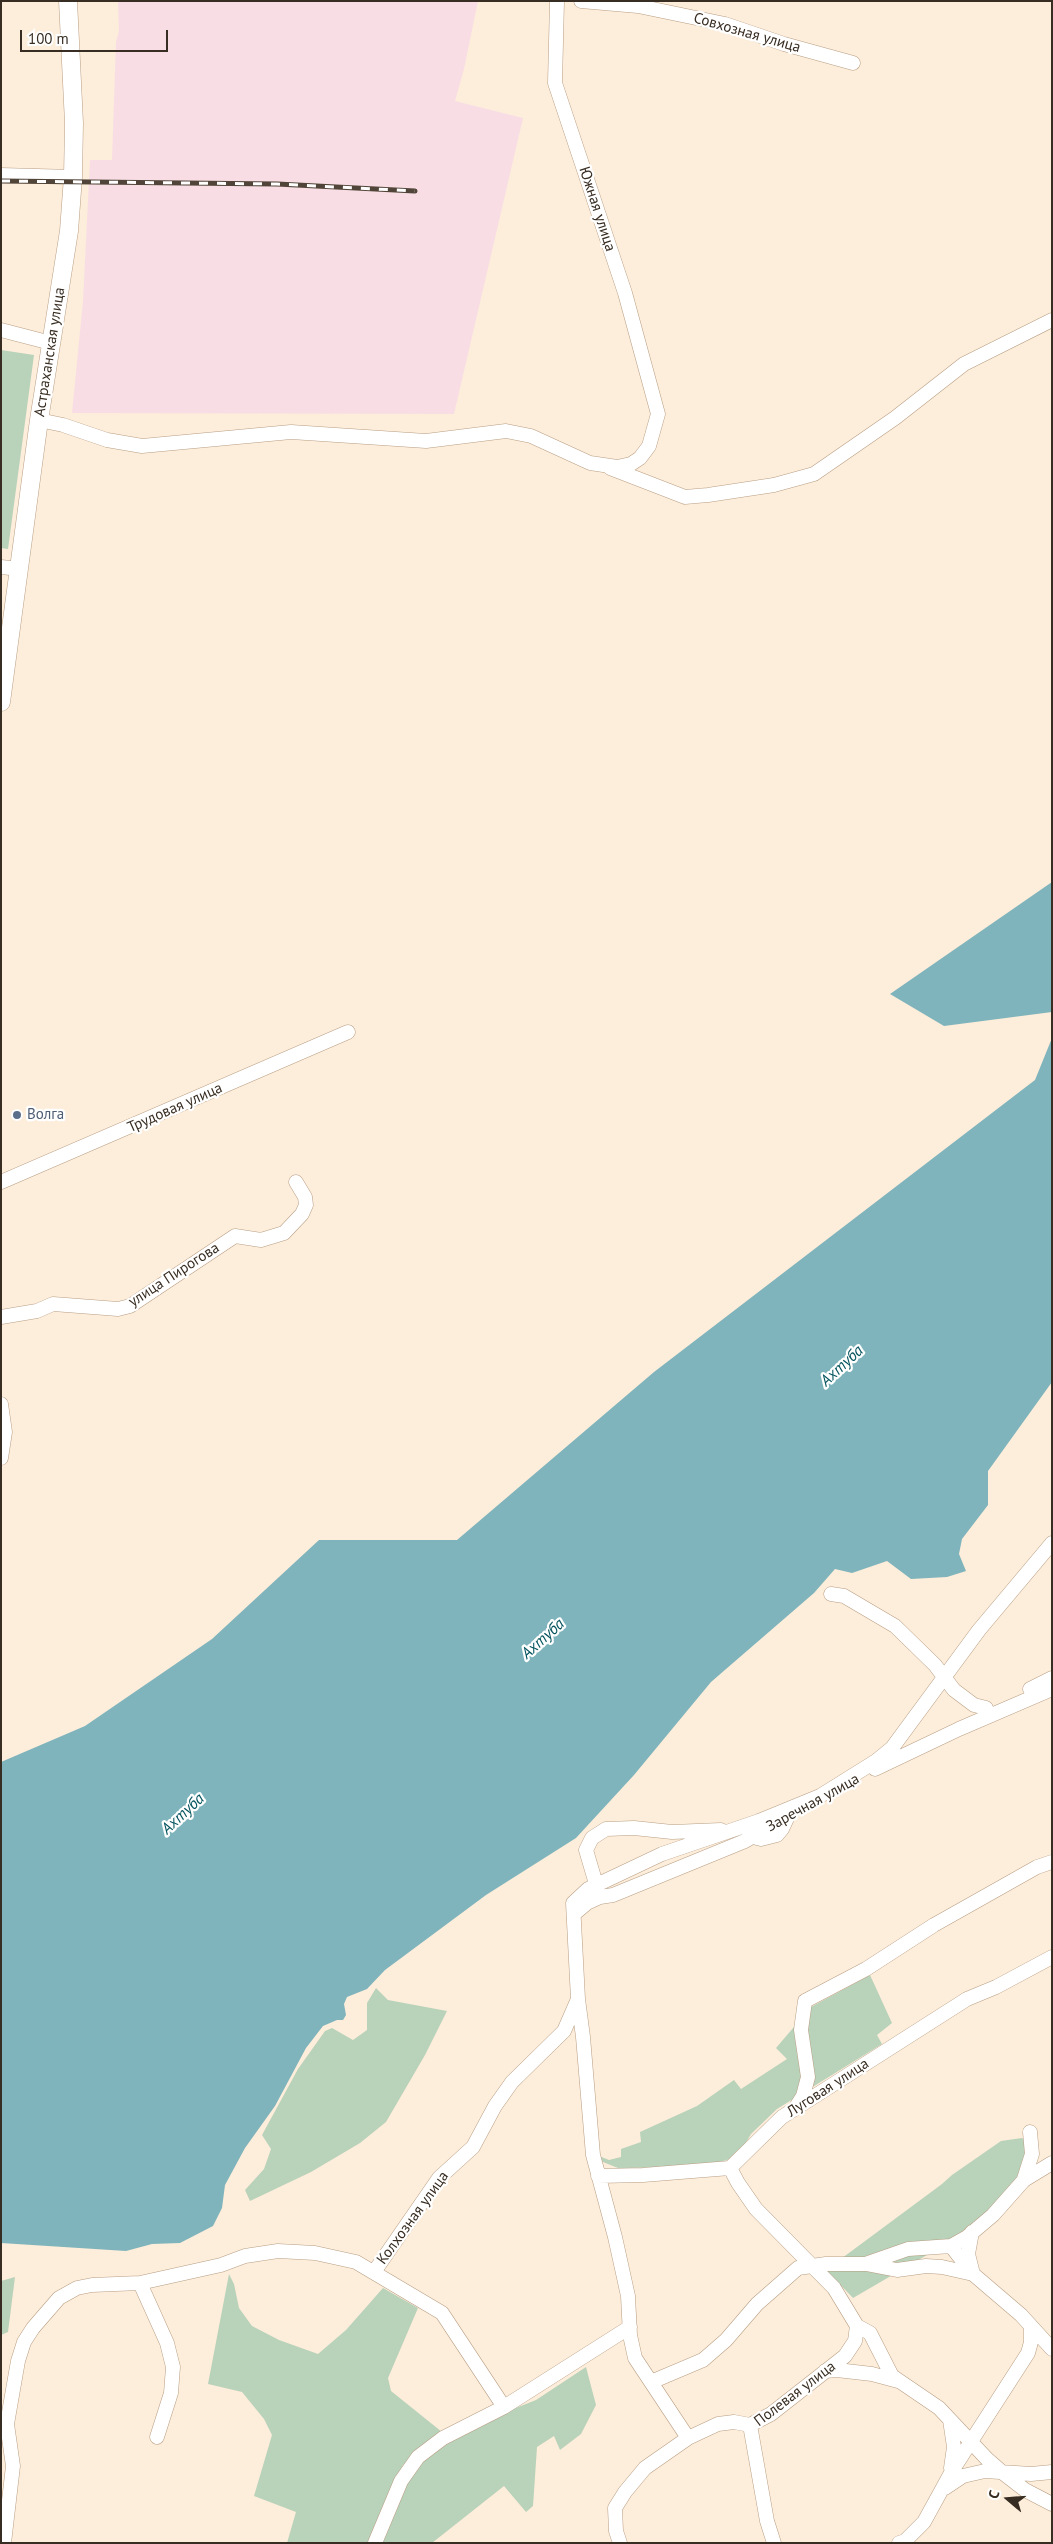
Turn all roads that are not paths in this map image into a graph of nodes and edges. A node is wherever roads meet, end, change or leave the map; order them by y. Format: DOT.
graph roads {
  1 [pos="68,1"];
  2 [pos="557,1"];
  3 [pos="581,1"];
  4 [pos="852,63"];
  5 [pos="1,175"];
  6 [pos="73,177"];
  7 [pos="1052,320"];
  8 [pos="1,330"];
  9 [pos="51,343"];
  10 [pos="39,420"];
  11 [pos="606,467"];
  12 [pos="1,567"];
  13 [pos="20,569"];
  14 [pos="1,702"];
  15 [pos="348,1032"];
  16 [pos="1,1182"];
  17 [pos="296,1182"];
  18 [pos="1,1316"];
  19 [pos="1,1404"];
  20 [pos="1,1458"];
  21 [pos="1052,1543"];
  22 [pos="1046,1553"];
  23 [pos="831,1594"];
  24 [pos="944,1676"];
  25 [pos="1052,1678"];
  26 [pos="1052,1689"];
  27 [pos="986,1708"];
  28 [pos="908,1753"];
  29 [pos="820,1796"];
  30 [pos="790,1812"];
  31 [pos="730,1831"];
  32 [pos="752,1837"];
  33 [pos="1052,1862"];
  34 [pos="596,1884"];
  35 [pos="574,1914"];
  36 [pos="1052,1957"];
  37 [pos="578,1999"];
  38 [pos="794,2110"];
  39 [pos="1030,2132"];
  40 [pos="1052,2163"];
  41 [pos="730,2168"];
  42 [pos="598,2176"];
  43 [pos="1024,2180"];
  44 [pos="972,2232"];
  45 [pos="951,2246"];
  46 [pos="865,2264"];
  47 [pos="810,2266"];
  48 [pos="374,2272"];
  49 [pos="973,2274"];
  50 [pos="140,2283"];
  51 [pos="857,2326"];
  52 [pos="1031,2326"];
  53 [pos="630,2327"];
  54 [pos="1052,2349"];
  55 [pos="825,2371"];
  56 [pos="899,2381"];
  57 [pos="651,2382"];
  58 [pos="504,2408"];
  59 [pos="949,2417"];
  60 [pos="750,2425"];
  61 [pos="157,2437"];
  62 [pos="688,2438"];
  63 [pos="5,2441"];
  64 [pos="970,2442"];
  65 [pos="1052,2472"];
  66 [pos="1004,2473"];
  67 [pos="946,2484"];
  68 [pos="1052,2504"];
  69 [pos="902,2542"];
  70 [pos="4,2543"];
  71 [pos="375,2543"];
  72 [pos="620,2543"];
  73 [pos="774,2543"];
  1 -- 6 [label="main road, Астраханская улица"];
  2 -- 11 [label="street, Южная улица"];
  3 -- 4 [label="street, Совхозная улица"];
  5 -- 6 [label="street"];
  6 -- 9 [label="main road, Астраханская улица"];
  7 -- 11 [label="street"];
  8 -- 9 [label="street"];
  9 -- 10 [label="main road, Астраханская улица"];
  10 -- 11 [label="street"];
  10 -- 13 [label="main road, Астраханская улица"];
  12 -- 13 [label="street"];
  13 -- 14 [label="main road, Астраханская улица"];
  15 -- 16 [label="street, Трудовая улица"];
  17 -- 18 [label="street, улица Пирогова"];
  19 -- 20 [label="street"];
  21 -- 22 [label="street"];
  22 -- 24 [label="street"];
  23 -- 24 [label="street"];
  24 -- 27 [label="street"];
  24 -- 29 [label="street"];
  25 -- 27 [label="street"];
  26 -- 28 [label="street, Заречная улица"];
  27 -- 28 [label="street"];
  28 -- 29 [label="street, Заречная улица"];
  29 -- 30 [label="street, Заречная улица"];
  30 -- 31 [label="street"];
  30 -- 32 [label="street, Заречная улица"];
  31 -- 32 [label="street"];
  31 -- 34 [label="street"];
  31 -- 34 [label="street"];
  32 -- 35 [label="street, Заречная улица"];
  33 -- 38 [label="street"];
  34 -- 35 [label="street"];
  35 -- 37 [label="street, Колхозная улица"];
  36 -- 38 [label="street, Луговая улица"];
  37 -- 42 [label="street, Колхозная улица"];
  37 -- 48 [label="street, Колхозная улица"];
  38 -- 41 [label="street, Луговая улица"];
  39 -- 43 [label="street"];
  40 -- 43 [label="street"];
  41 -- 42 [label="street"];
  41 -- 47 [label="street"];
  42 -- 53 [label="street, Колхозная улица"];
  43 -- 44 [label="street"];
  44 -- 45 [label="street"];
  44 -- 49 [label="street"];
  45 -- 46 [label="street"];
  45 -- 49 [label="street"];
  46 -- 47 [label="street"];
  46 -- 49 [label="street"];
  47 -- 51 [label="street"];
  47 -- 57 [label="street"];
  48 -- 50 [label="street, Колхозная улица"];
  48 -- 58 [label="street, Колхозная улица"];
  49 -- 52 [label="street"];
  50 -- 61 [label="street"];
  50 -- 63 [label="street, Колхозная улица"];
  51 -- 55 [label="street, Полевая улица"];
  51 -- 56 [label="street"];
  52 -- 54 [label="street"];
  52 -- 64 [label="street"];
  53 -- 57 [label="street, Колхозная улица"];
  53 -- 58 [label="street"];
  55 -- 56 [label="street"];
  55 -- 60 [label="street, Полевая улица"];
  56 -- 59 [label="street"];
  57 -- 62 [label="street, Колхозная улица"];
  58 -- 71 [label="street"];
  59 -- 64 [label="street"];
  59 -- 67 [label="street"];
  60 -- 62 [label="street"];
  60 -- 73 [label="street, Полевая улица"];
  62 -- 72 [label="street"];
  63 -- 70 [label="street, Колхозная улица"];
  64 -- 66 [label="street"];
  64 -- 67 [label="street"];
  65 -- 66 [label="street"];
  66 -- 67 [label="street"];
  66 -- 68 [label="street"];
  67 -- 69 [label="street"];
}
